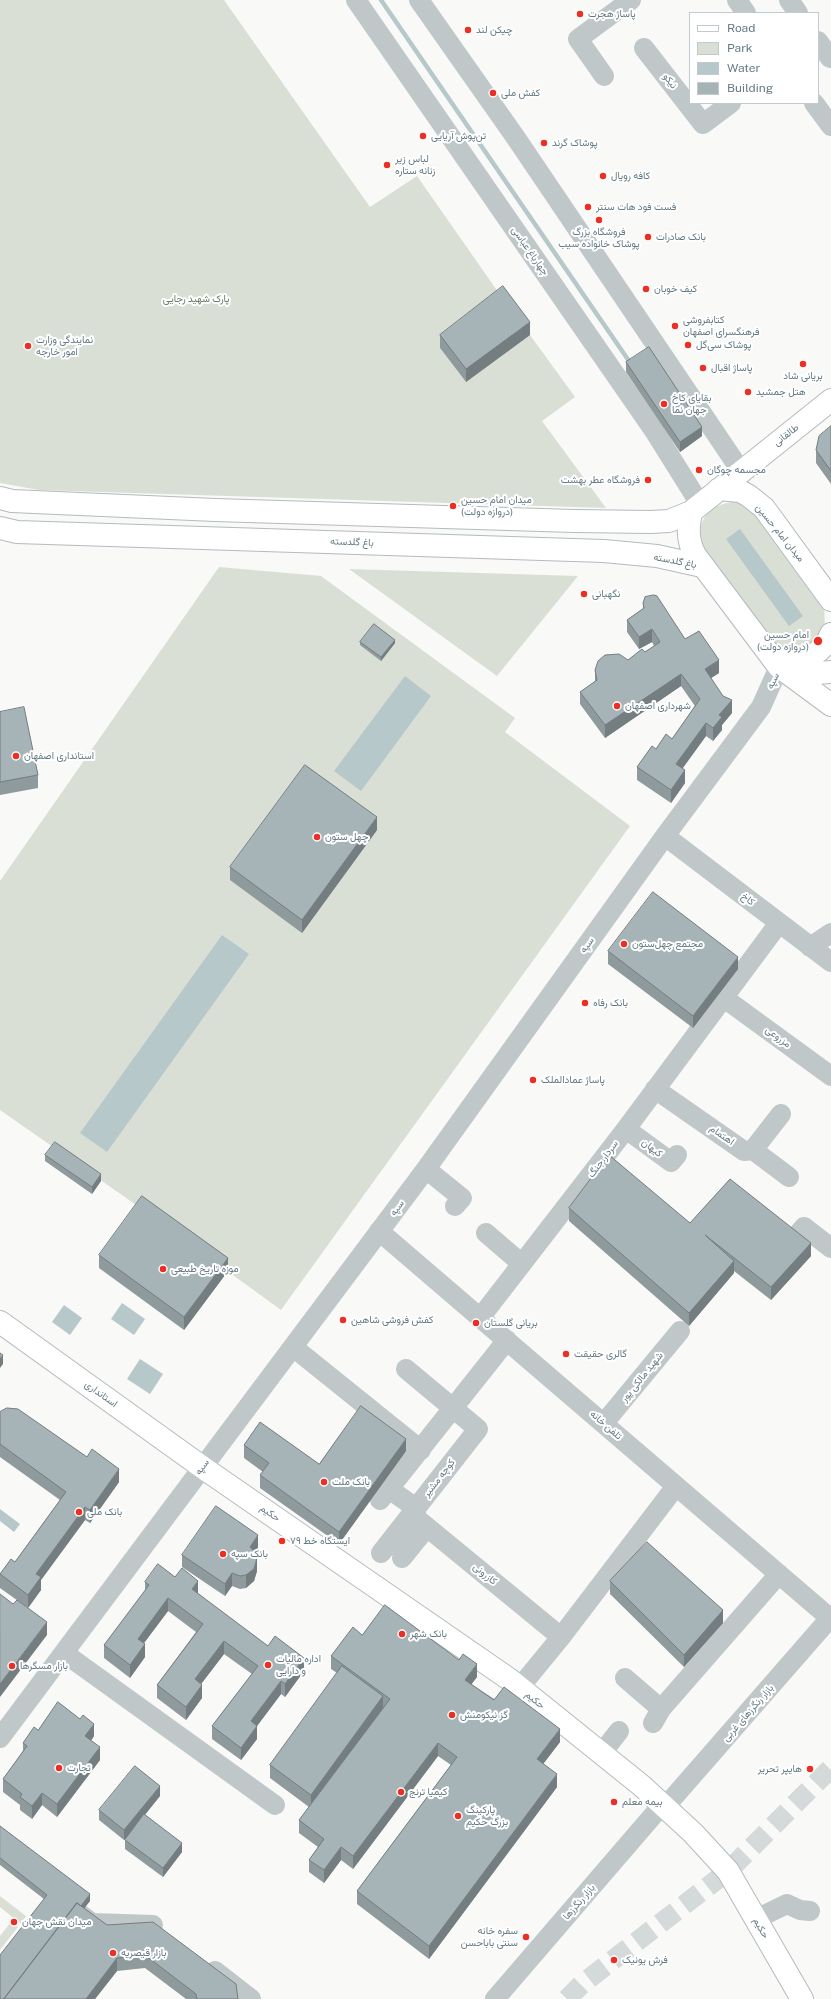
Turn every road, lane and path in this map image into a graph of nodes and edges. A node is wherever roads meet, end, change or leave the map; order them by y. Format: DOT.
graph roads {
  1 [pos="356,0"];
  2 [pos="419,0"];
  3 [pos="631,0"];
  4 [pos="737,0"];
  5 [pos="789,0"];
  6 [pos="745,12"];
  7 [pos="797,12"];
  8 [pos="819,42"];
  9 [pos="644,48"];
  10 [pos="830,58"];
  11 [pos="604,76"];
  12 [pos="730,104"];
  13 [pos="815,104"];
  14 [pos="831,126"];
  15 [pos="831,400"];
  16 [pos="741,471"];
  17 [pos="719,489"];
  18 [pos="0,498"];
  19 [pos="154,507"];
  20 [pos="695,508"];
  21 [pos="764,508"];
  22 [pos="530,520"];
  23 [pos="0,528"];
  24 [pos="153,536"];
  25 [pos="528,548"];
  26 [pos="702,566"];
  27 [pos="830,601"];
  28 [pos="831,634"];
  29 [pos="763,645"];
  30 [pos="779,667"];
  31 [pos="831,672"];
  32 [pos="831,705"];
  33 [pos="665,836"];
  34 [pos="780,923"];
  35 [pos="831,933"];
  36 [pos="810,947"];
  37 [pos="831,962"];
  38 [pos="724,998"];
  39 [pos="831,1076"];
  40 [pos="655,1089"];
  41 [pos="781,1114"];
  42 [pos="626,1129"];
  43 [pos="753,1150"];
  44 [pos="677,1155"];
  45 [pos="426,1169"];
  46 [pos="789,1177"];
  47 [pos="455,1206"];
  48 [pos="379,1231"];
  49 [pos="486,1233"];
  50 [pos="792,1241"];
  51 [pos="831,1248"];
  52 [pos="522,1264"];
  53 [pos="480,1318"];
  54 [pos="0,1322"];
  55 [pos="680,1331"];
  56 [pos="507,1340"];
  57 [pos="293,1347"];
  58 [pos="406,1369"];
  59 [pos="454,1408"];
  60 [pos="604,1423"];
  61 [pos="421,1450"];
  62 [pos="202,1467"];
  63 [pos="676,1486"];
  64 [pos="416,1508"];
  65 [pos="427,1527"];
  66 [pos="381,1553"];
  67 [pos="402,1558"];
  68 [pos="779,1574"];
  69 [pos="831,1619"];
  70 [pos="561,1637"];
  71 [pos="64,1653"];
  72 [pos="625,1678"];
  73 [pos="520,1687"];
  74 [pos="619,1731"];
  75 [pos="0,1738"];
  76 [pos="601,1754"];
  77 [pos="275,1805"];
  78 [pos="664,1806"];
  79 [pos="67,1904"];
  80 [pos="810,1911"];
  81 [pos="756,1919"];
  82 [pos="168,1934"];
  83 [pos="204,1962"];
  84 [pos="252,1999"];
  85 [pos="495,1999"];
  86 [pos="802,1999"];
  1 -- 20 [label="street, چهارباغ عباسی"];
  2 -- 16 [label="street"];
  3 -- 11 [label="street"];
  4 -- 6 [label="street"];
  5 -- 7 [label="street"];
  8 -- 10 [label="street"];
  9 -- 12 [label="street, نیکو"];
  13 -- 14 [label="street"];
  15 -- 16 [label="main road, طالقانی"];
  16 -- 17 [label="main road, طالقانی"];
  16 -- 21 [label="main road"];
  17 -- 20 [label="main road"];
  17 -- 21 [label="main road, میدان امام حسین"];
  18 -- 19 [label="main road"];
  19 -- 22 [label="main road"];
  19 -- 24 [label="main road"];
  20 -- 22 [label="main road"];
  20 -- 26 [label="main road"];
  21 -- 27 [label="main road, میدان امام حسین"];
  22 -- 25 [label="main road"];
  23 -- 24 [label="main road, باغ گلدسته"];
  24 -- 25 [label="main road, باغ گلدسته"];
  25 -- 26 [label="main road, باغ گلدسته"];
  26 -- 29 [label="main road"];
  28 -- 29 [label="main road"];
  29 -- 30 [label="main road"];
  30 -- 31 [label="main road"];
  30 -- 32 [label="main road"];
  30 -- 33 [label="street, سپه"];
  33 -- 34 [label="street, کاخ"];
  33 -- 45 [label="street, سپه"];
  34 -- 36 [label="street, کاخ"];
  34 -- 38 [label="street, سردار جنگ"];
  35 -- 36 [label="street"];
  36 -- 37 [label="street, کاخ"];
  38 -- 39 [label="street, مزروعی"];
  38 -- 40 [label="street, سردار جنگ"];
  40 -- 42 [label="street, سردار جنگ"];
  40 -- 43 [label="street, اهتمام"];
  41 -- 43 [label="street"];
  42 -- 44 [label="street, کیهان"];
  42 -- 52 [label="street, سردار جنگ"];
  43 -- 46 [label="street, اهتمام"];
  45 -- 47 [label="street"];
  45 -- 48 [label="street, سپه"];
  48 -- 53 [label="street, تلفن خانه"];
  48 -- 57 [label="street, سپه"];
  49 -- 52 [label="street"];
  50 -- 51 [label="street"];
  52 -- 53 [label="street, سردار جنگ"];
  53 -- 56 [label="street, تلفن خانه"];
  54 -- 62 [label="main road, استانداری"];
  55 -- 60 [label="street, شهید مالکی پور"];
  56 -- 59 [label="street"];
  56 -- 60 [label="street, تلفن خانه"];
  57 -- 61 [label="street"];
  57 -- 62 [label="street, سپه"];
  58 -- 59 [label="street"];
  59 -- 61 [label="street"];
  59 -- 64 [label="street, كوچه مشير"];
  60 -- 63 [label="street, تلفن خانه"];
  61 -- 64 [label="street"];
  62 -- 71 [label="street, سپه"];
  62 -- 73 [label="main road, حکیم"];
  63 -- 68 [label="street, تلفن خانه"];
  63 -- 70 [label="street"];
  64 -- 65 [label="street, کازرونی"];
  64 -- 66 [label="street, كوچه مشير"];
  65 -- 67 [label="street"];
  65 -- 70 [label="street, کازرونی"];
  68 -- 69 [label="street, تلفن خانه"];
  68 -- 72 [label="street"];
  69 -- 78 [label="street, بازار رنگرزهای غربی"];
  70 -- 73 [label="street"];
  71 -- 75 [label="street, سپه"];
  71 -- 77 [label="street"];
  73 -- 76 [label="main road, حکیم"];
  74 -- 76 [label="street"];
  76 -- 78 [label="main road, حکیم"];
  78 -- 81 [label="main road, حکیم"];
  78 -- 85 [label="street, بازار رنگرزها"];
  79 -- 82 [label="street"];
  80 -- 81 [label="street"];
  81 -- 86 [label="main road, حکیم"];
  83 -- 84 [label="street"];
}
